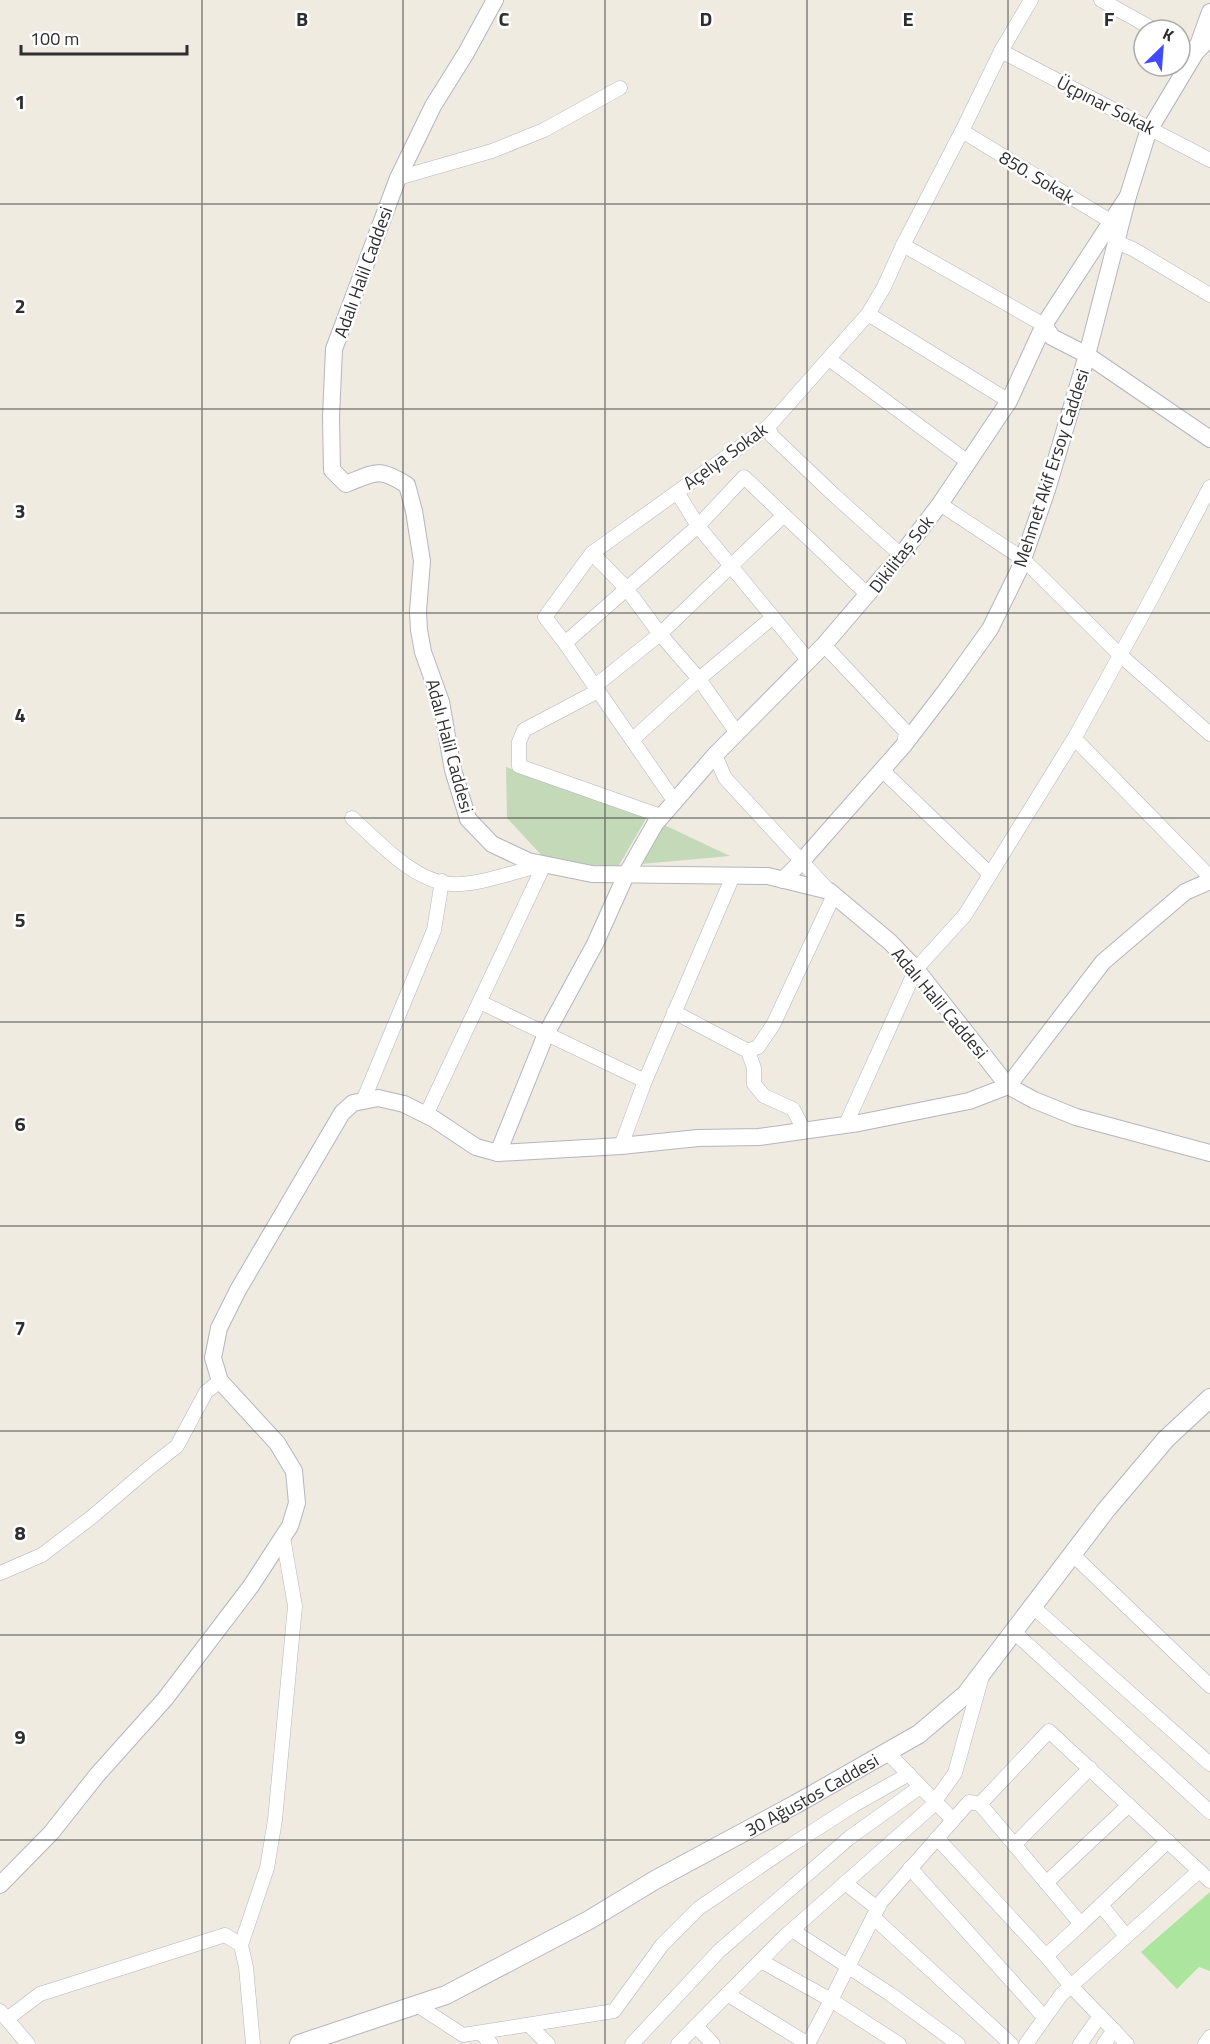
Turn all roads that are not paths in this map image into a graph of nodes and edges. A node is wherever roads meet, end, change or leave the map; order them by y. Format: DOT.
graph roads {
  1 [pos="495,0"];
  2 [pos="1031,0"];
  3 [pos="1105,1"];
  4 [pos="1210,12"];
  5 [pos="1134,18"];
  6 [pos="1210,38"];
  7 [pos="1192,50"];
  8 [pos="1001,51"];
  9 [pos="1196,52"];
  10 [pos="620,88"];
  11 [pos="1151,128"];
  12 [pos="962,131"];
  13 [pos="1210,160"];
  14 [pos="398,178"];
  15 [pos="1128,196"];
  16 [pos="1112,222"];
  17 [pos="1116,242"];
  18 [pos="903,245"];
  19 [pos="1210,295"];
  20 [pos="868,314"];
  21 [pos="1044,325"];
  22 [pos="1087,355"];
  23 [pos="829,358"];
  24 [pos="1010,401"];
  25 [pos="768,427"];
  26 [pos="1210,439"];
  27 [pos="968,462"];
  28 [pos="1210,487"];
  29 [pos="677,492"];
  30 [pos="940,504"];
  31 [pos="784,515"];
  32 [pos="698,526"];
  33 [pos="591,553"];
  34 [pos="902,555"];
  35 [pos="1023,559"];
  36 [pos="731,566"];
  37 [pos="626,588"];
  38 [pos="868,595"];
  39 [pos="773,617"];
  40 [pos="660,634"];
  41 [pos="565,643"];
  42 [pos="824,645"];
  43 [pos="1119,654"];
  44 [pos="809,661"];
  45 [pos="699,679"];
  46 [pos="597,689"];
  47 [pos="737,733"];
  48 [pos="1210,734"];
  49 [pos="632,740"];
  50 [pos="1078,742"];
  51 [pos="904,745"];
  52 [pos="715,755"];
  53 [pos="882,770"];
  54 [pos="675,802"];
  55 [pos="661,816"];
  56 [pos="352,818"];
  57 [pos="801,862"];
  58 [pos="544,865"];
  59 [pos="990,874"];
  60 [pos="626,875"];
  61 [pos="732,876"];
  62 [pos="1210,879"];
  63 [pos="783,880"];
  64 [pos="442,881"];
  65 [pos="831,893"];
  66 [pos="916,969"];
  67 [pos="480,1002"];
  68 [pos="674,1012"];
  69 [pos="546,1034"];
  70 [pos="748,1051"];
  71 [pos="645,1081"];
  72 [pos="1008,1086"];
  73 [pos="363,1101"];
  74 [pos="426,1115"];
  75 [pos="846,1124"];
  76 [pos="804,1130"];
  77 [pos="621,1146"];
  78 [pos="498,1153"];
  79 [pos="1210,1153"];
  80 [pos="220,1381"];
  81 [pos="1210,1398"];
  82 [pos="283,1537"];
  83 [pos="1072,1554"];
  84 [pos="0,1573"];
  85 [pos="1032,1606"];
  86 [pos="1013,1631"];
  87 [pos="983,1671"];
  88 [pos="1210,1686"];
  89 [pos="887,1752"];
  90 [pos="1210,1764"];
  91 [pos="1090,1768"];
  92 [pos="909,1774"];
  93 [pos="920,1786"];
  94 [pos="934,1802"];
  95 [pos="980,1804"];
  96 [pos="1129,1805"];
  97 [pos="1210,1812"];
  98 [pos="952,1820"];
  99 [pos="937,1838"];
  100 [pos="1168,1841"];
  101 [pos="1014,1845"];
  102 [pos="910,1868"];
  103 [pos="1199,1870"];
  104 [pos="1210,1881"];
  105 [pos="845,1883"];
  106 [pos="1046,1883"];
  107 [pos="0,1885"];
  108 [pos="1101,1905"];
  109 [pos="875,1913"];
  110 [pos="1081,1924"];
  111 [pos="792,1930"];
  112 [pos="1126,1936"];
  113 [pos="241,1945"];
  114 [pos="1046,1956"];
  115 [pos="760,1961"];
  116 [pos="848,1967"];
  117 [pos="1071,1986"];
  118 [pos="727,1994"];
  119 [pos="831,2000"];
  120 [pos="417,2006"];
  121 [pos="3,2015"];
  122 [pos="1100,2016"];
  123 [pos="1044,2018"];
  124 [pos="529,2025"];
  125 [pos="696,2026"];
  126 [pos="1113,2030"];
  127 [pos="481,2033"];
  128 [pos="1210,2037"];
  129 [pos="464,2040"];
  130 [pos="28,2044"];
  131 [pos="253,2044"];
  132 [pos="299,2044"];
  133 [pos="491,2044"];
  134 [pos="548,2044"];
  135 [pos="632,2044"];
  136 [pos="678,2044"];
  137 [pos="713,2044"];
  138 [pos="808,2044"];
  139 [pos="899,2044"];
  140 [pos="958,2044"];
  141 [pos="1011,2044"];
  142 [pos="1026,2044"];
  143 [pos="1080,2044"];
  144 [pos="1104,2044"];
  145 [pos="1127,2044"];
  146 [pos="1205,2044"];
  1 -- 14 [label="street, Adalı Halil Caddesi"];
  2 -- 8 [label="street, Açelya Sokak"];
  3 -- 5 [label="street"];
  4 -- 9 [label="street"];
  6 -- 9 [label="street, Mehmet Akif Ersoy Caddesi"];
  7 -- 9 [label="street"];
  8 -- 11 [label="street, Üçpınar Sokak"];
  8 -- 12 [label="street, Açelya Sokak"];
  9 -- 11 [label="street, Mehmet Akif Ersoy Caddesi"];
  10 -- 14 [label="street"];
  11 -- 13 [label="street, Üçpınar Sokak"];
  11 -- 15 [label="street, Mehmet Akif Ersoy Caddesi"];
  12 -- 16 [label="street, 850. Sokak"];
  12 -- 18 [label="street, Açelya Sokak"];
  14 -- 58 [label="street, Adalı Halil Caddesi"];
  15 -- 16 [label="street, Dikilitaş Sok"];
  15 -- 17 [label="street, Mehmet Akif Ersoy Caddesi"];
  16 -- 21 [label="street, Dikilitaş Sok"];
  17 -- 19 [label="street"];
  17 -- 22 [label="street, Mehmet Akif Ersoy Caddesi"];
  18 -- 20 [label="street, Açelya Sokak"];
  18 -- 21 [label="street"];
  20 -- 23 [label="street, Açelya Sokak"];
  20 -- 24 [label="street"];
  21 -- 22 [label="street"];
  21 -- 24 [label="street, Dikilitaş Sok"];
  22 -- 26 [label="street"];
  22 -- 35 [label="street, Mehmet Akif Ersoy Caddesi"];
  23 -- 25 [label="street, Açelya Sokak"];
  23 -- 27 [label="street"];
  24 -- 27 [label="street, Dikilitaş Sok"];
  25 -- 29 [label="street, Açelya Sokak"];
  25 -- 34 [label="street"];
  27 -- 30 [label="street, Dikilitaş Sok"];
  28 -- 43 [label="street"];
  29 -- 32 [label="street"];
  29 -- 33 [label="street, Açelya Sokak"];
  30 -- 34 [label="street, Dikilitaş Sok"];
  30 -- 35 [label="street"];
  31 -- 32 [label="street"];
  31 -- 36 [label="street"];
  31 -- 38 [label="street"];
  32 -- 36 [label="street"];
  32 -- 37 [label="street"];
  33 -- 37 [label="street"];
  33 -- 41 [label="street, Açelya Sokak"];
  34 -- 38 [label="street, Dikilitaş Sok"];
  35 -- 43 [label="street"];
  35 -- 51 [label="street, Mehmet Akif Ersoy Caddesi"];
  36 -- 39 [label="street"];
  36 -- 40 [label="street"];
  37 -- 40 [label="street"];
  37 -- 41 [label="street"];
  38 -- 42 [label="street, Dikilitaş Sok"];
  39 -- 44 [label="street"];
  39 -- 45 [label="street"];
  40 -- 45 [label="street"];
  40 -- 46 [label="street"];
  41 -- 46 [label="street"];
  42 -- 44 [label="street, Dikilitaş Sok"];
  42 -- 51 [label="street"];
  43 -- 48 [label="street"];
  43 -- 59 [label="street"];
  44 -- 47 [label="street, Dikilitaş Sok"];
  45 -- 47 [label="street"];
  45 -- 49 [label="street"];
  46 -- 49 [label="street"];
  46 -- 55 [label="street"];
  47 -- 52 [label="street, Dikilitaş Sok"];
  49 -- 54 [label="street"];
  50 -- 62 [label="street"];
  51 -- 53 [label="street, Mehmet Akif Ersoy Caddesi"];
  52 -- 54 [label="street, Dikilitaş Sok"];
  52 -- 57 [label="street"];
  53 -- 57 [label="street, Mehmet Akif Ersoy Caddesi"];
  53 -- 59 [label="street"];
  54 -- 55 [label="street, Dikilitaş Sok"];
  55 -- 60 [label="street, Dikilitaş Sok"];
  56 -- 64 [label="street"];
  57 -- 63 [label="street, Mehmet Akif Ersoy Caddesi"];
  57 -- 65 [label="street"];
  58 -- 60 [label="street, Adalı Halil Caddesi"];
  58 -- 64 [label="street"];
  58 -- 67 [label="street"];
  59 -- 66 [label="street"];
  60 -- 61 [label="street, Adalı Halil Caddesi"];
  60 -- 69 [label="street, Dikilitaş Sok"];
  61 -- 63 [label="street, Adalı Halil Caddesi"];
  61 -- 68 [label="street"];
  62 -- 72 [label="street"];
  63 -- 65 [label="street, Adalı Halil Caddesi"];
  64 -- 73 [label="street"];
  65 -- 66 [label="street, Adalı Halil Caddesi"];
  65 -- 70 [label="street"];
  66 -- 72 [label="street, Adalı Halil Caddesi"];
  66 -- 75 [label="street"];
  67 -- 69 [label="street"];
  67 -- 74 [label="street"];
  68 -- 70 [label="street"];
  68 -- 71 [label="street"];
  69 -- 71 [label="street"];
  69 -- 78 [label="street, Dikilitaş Sok"];
  70 -- 76 [label="street"];
  71 -- 77 [label="street"];
  72 -- 75 [label="street"];
  72 -- 79 [label="street, Adalı Halil Caddesi"];
  73 -- 74 [label="street"];
  73 -- 80 [label="street"];
  74 -- 78 [label="street"];
  75 -- 76 [label="street"];
  76 -- 77 [label="street"];
  77 -- 78 [label="street"];
  80 -- 82 [label="street"];
  80 -- 84 [label="street"];
  81 -- 83 [label="main road, 30 Ağustos Caddesi"];
  82 -- 107 [label="street"];
  82 -- 113 [label="street"];
  83 -- 85 [label="main road, 30 Ağustos Caddesi"];
  83 -- 88 [label="street"];
  85 -- 86 [label="main road, 30 Ağustos Caddesi"];
  85 -- 90 [label="street"];
  86 -- 87 [label="main road, 30 Ağustos Caddesi"];
  86 -- 97 [label="street"];
  87 -- 89 [label="main road, 30 Ağustos Caddesi"];
  87 -- 94 [label="street"];
  89 -- 92 [label="street"];
  89 -- 120 [label="main road, 30 Ağustos Caddesi"];
  91 -- 95 [label="street"];
  91 -- 96 [label="street"];
  91 -- 101 [label="street"];
  92 -- 93 [label="street"];
  92 -- 124 [label="street"];
  93 -- 94 [label="street"];
  93 -- 135 [label="street"];
  94 -- 98 [label="street"];
  94 -- 105 [label="street"];
  95 -- 98 [label="street"];
  95 -- 101 [label="street"];
  96 -- 100 [label="street"];
  96 -- 106 [label="street"];
  98 -- 99 [label="street"];
  99 -- 102 [label="street"];
  99 -- 114 [label="street"];
  100 -- 103 [label="street"];
  100 -- 108 [label="street"];
  101 -- 106 [label="street"];
  102 -- 109 [label="street"];
  102 -- 123 [label="street"];
  103 -- 104 [label="street"];
  103 -- 112 [label="street"];
  105 -- 109 [label="street"];
  105 -- 111 [label="street"];
  106 -- 110 [label="street"];
  108 -- 110 [label="street"];
  108 -- 112 [label="street"];
  109 -- 116 [label="street"];
  109 -- 141 [label="street"];
  110 -- 114 [label="street"];
  111 -- 115 [label="street"];
  111 -- 116 [label="street"];
  112 -- 117 [label="street"];
  113 -- 121 [label="street"];
  113 -- 131 [label="street"];
  114 -- 117 [label="street"];
  115 -- 118 [label="street"];
  115 -- 119 [label="street"];
  116 -- 119 [label="street"];
  116 -- 140 [label="street"];
  117 -- 122 [label="street"];
  117 -- 123 [label="street"];
  118 -- 125 [label="street"];
  118 -- 138 [label="street"];
  119 -- 138 [label="street"];
  119 -- 139 [label="street"];
  120 -- 129 [label="street"];
  120 -- 132 [label="main road, 30 Ağustos Caddesi"];
  121 -- 130 [label="street"];
  122 -- 126 [label="street"];
  122 -- 143 [label="street"];
  123 -- 142 [label="street"];
  124 -- 127 [label="street"];
  124 -- 134 [label="street"];
  125 -- 136 [label="street"];
  125 -- 137 [label="street"];
  126 -- 144 [label="street"];
  126 -- 145 [label="street"];
  127 -- 129 [label="street"];
  127 -- 133 [label="street"];
  128 -- 146 [label="street"];
}
